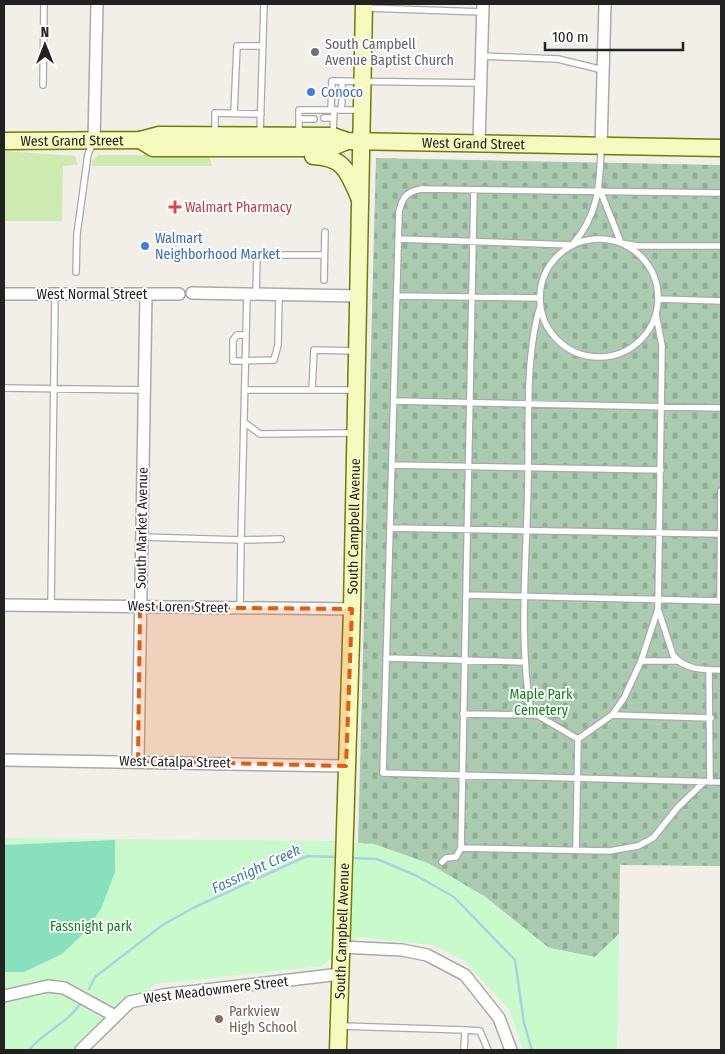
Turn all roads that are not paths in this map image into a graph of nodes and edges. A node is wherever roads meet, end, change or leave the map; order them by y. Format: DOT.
graph roads {
  1 [pos="44,4"];
  2 [pos="97,4"];
  3 [pos="264,4"];
  4 [pos="605,4"];
  5 [pos="364,6"];
  6 [pos="483,8"];
  7 [pos="263,46"];
  8 [pos="482,56"];
  9 [pos="603,70"];
  10 [pos="342,81"];
  11 [pos="363,82"];
  12 [pos="481,83"];
  13 [pos="43,85"];
  14 [pos="342,90"];
  15 [pos="342,101"];
  16 [pos="332,110"];
  17 [pos="341,110"];
  18 [pos="362,110"];
  19 [pos="234,114"];
  20 [pos="261,114"];
  21 [pos="324,118"];
  22 [pos="333,118"];
  23 [pos="299,119"];
  24 [pos="314,119"];
  25 [pos="215,135"];
  26 [pos="260,136"];
  27 [pos="299,136"];
  28 [pos="347,139"];
  29 [pos="94,140"];
  30 [pos="140,140"];
  31 [pos="4,141"];
  32 [pos="479,143"];
  33 [pos="601,146"];
  34 [pos="275,148"];
  35 [pos="721,148"];
  36 [pos="474,190"];
  37 [pos="600,190"];
  38 [pos="721,193"];
  39 [pos="361,201"];
  40 [pos="325,232"];
  41 [pos="398,239"];
  42 [pos="473,241"];
  43 [pos="621,244"];
  44 [pos="572,246"];
  45 [pos="721,246"];
  46 [pos="324,255"];
  47 [pos="76,272"];
  48 [pos="324,280"];
  49 [pos="192,293"];
  50 [pos="4,294"];
  51 [pos="55,294"];
  52 [pos="146,294"];
  53 [pos="179,294"];
  54 [pos="251,294"];
  55 [pos="279,294"];
  56 [pos="359,296"];
  57 [pos="397,296"];
  58 [pos="472,297"];
  59 [pos="540,298"];
  60 [pos="658,299"];
  61 [pos="721,301"];
  62 [pos="540,306"];
  63 [pos="656,314"];
  64 [pos="246,334"];
  65 [pos="358,351"];
  66 [pos="246,362"];
  67 [pos="4,388"];
  68 [pos="53,389"];
  69 [pos="144,390"];
  70 [pos="245,390"];
  71 [pos="312,390"];
  72 [pos="357,390"];
  73 [pos="394,401"];
  74 [pos="470,402"];
  75 [pos="530,404"];
  76 [pos="662,407"];
  77 [pos="721,408"];
  78 [pos="245,424"];
  79 [pos="356,433"];
  80 [pos="392,465"];
  81 [pos="469,466"];
  82 [pos="529,468"];
  83 [pos="661,470"];
  84 [pos="721,491"];
  85 [pos="390,528"];
  86 [pos="467,529"];
  87 [pos="527,530"];
  88 [pos="660,533"];
  89 [pos="721,534"];
  90 [pos="142,537"];
  91 [pos="281,539"];
  92 [pos="241,540"];
  93 [pos="466,595"];
  94 [pos="526,596"];
  95 [pos="658,599"];
  96 [pos="720,601"];
  97 [pos="4,606"];
  98 [pos="51,606"];
  99 [pos="140,607"];
  100 [pos="240,608"];
  101 [pos="352,609"];
  102 [pos="658,609"];
  103 [pos="386,658"];
  104 [pos="464,660"];
  105 [pos="641,661"];
  106 [pos="677,661"];
  107 [pos="525,662"];
  108 [pos="709,670"];
  109 [pos="721,670"];
  110 [pos="462,714"];
  111 [pos="531,714"];
  112 [pos="612,715"];
  113 [pos="710,718"];
  114 [pos="578,739"];
  115 [pos="4,760"];
  116 [pos="138,761"];
  117 [pos="346,766"];
  118 [pos="461,775"];
  119 [pos="577,778"];
  120 [pos="707,782"];
  121 [pos="721,782"];
  122 [pos="461,848"];
  123 [pos="576,850"];
  124 [pos="442,862"];
  125 [pos="341,947"];
  126 [pos="340,974"];
  127 [pos="4,996"];
  128 [pos="115,1016"];
  129 [pos="339,1026"];
  130 [pos="465,1030"];
  131 [pos="81,1050"];
  132 [pos="338,1050"];
  133 [pos="464,1050"];
  134 [pos="488,1050"];
  135 [pos="511,1050"];
  1 -- 13 [label="lane"];
  2 -- 29 [label="street"];
  3 -- 7 [label="lane"];
  4 -- 9 [label="street"];
  5 -- 6 [label="lane"];
  5 -- 11 [label="main road, South Campbell Avenue"];
  6 -- 8 [label="street"];
  7 -- 19 [label="lane"];
  7 -- 20 [label="lane"];
  8 -- 9 [label="lane"];
  8 -- 12 [label="street"];
  9 -- 33 [label="street"];
  10 -- 11 [label="lane"];
  10 -- 14 [label="lane"];
  10 -- 16 [label="lane"];
  11 -- 12 [label="lane"];
  11 -- 18 [label="main road, South Campbell Avenue"];
  12 -- 32 [label="street"];
  15 -- 17 [label="lane"];
  16 -- 17 [label="lane"];
  16 -- 22 [label="lane"];
  16 -- 23 [label="lane"];
  17 -- 18 [label="lane"];
  18 -- 28 [label="main road, South Campbell Avenue"];
  19 -- 20 [label="lane"];
  19 -- 25 [label="lane"];
  20 -- 26 [label="lane"];
  21 -- 22 [label="lane"];
  22 -- 28 [label="lane"];
  23 -- 24 [label="lane"];
  23 -- 27 [label="lane"];
  25 -- 26 [label="main road, West Grand Street"];
  25 -- 30 [label="main road, West Grand Street"];
  26 -- 27 [label="main road, West Grand Street"];
  27 -- 28 [label="main road, West Grand Street"];
  28 -- 32 [label="main road, West Grand Street"];
  28 -- 34 [label="main road, West Grand Street"];
  28 -- 39 [label="main road, South Campbell Avenue"];
  29 -- 30 [label="main road, West Grand Street"];
  29 -- 31 [label="main road, West Grand Street"];
  29 -- 47 [label="lane"];
  30 -- 34 [label="main road, West Grand Street"];
  32 -- 33 [label="main road, West Grand Street"];
  33 -- 35 [label="main road, West Grand Street"];
  33 -- 37 [label="lane"];
  34 -- 39 [label="main road"];
  36 -- 37 [label="lane"];
  36 -- 41 [label="lane"];
  36 -- 42 [label="lane"];
  37 -- 38 [label="lane"];
  37 -- 43 [label="lane"];
  37 -- 44 [label="lane"];
  39 -- 56 [label="main road, South Campbell Avenue"];
  40 -- 46 [label="lane"];
  41 -- 42 [label="lane"];
  41 -- 57 [label="lane"];
  42 -- 44 [label="lane"];
  42 -- 58 [label="lane"];
  43 -- 44 [label="lane"];
  43 -- 45 [label="lane"];
  43 -- 60 [label="lane"];
  44 -- 59 [label="lane"];
  46 -- 48 [label="lane"];
  46 -- 54 [label="lane"];
  49 -- 54 [label="street"];
  50 -- 51 [label="street, West Normal Street"];
  51 -- 52 [label="street, West Normal Street"];
  51 -- 68 [label="lane"];
  52 -- 53 [label="street, West Normal Street"];
  52 -- 69 [label="street, South Market Avenue"];
  54 -- 55 [label="street"];
  54 -- 64 [label="lane"];
  55 -- 56 [label="street"];
  55 -- 66 [label="lane"];
  56 -- 65 [label="main road, South Campbell Avenue"];
  57 -- 58 [label="lane"];
  57 -- 73 [label="lane"];
  58 -- 59 [label="lane"];
  58 -- 74 [label="lane"];
  59 -- 62 [label="lane"];
  60 -- 61 [label="lane"];
  60 -- 63 [label="lane"];
  62 -- 63 [label="lane"];
  62 -- 75 [label="lane"];
  63 -- 76 [label="lane"];
  64 -- 66 [label="lane"];
  64 -- 66 [label="lane"];
  65 -- 71 [label="lane"];
  65 -- 72 [label="main road, South Campbell Avenue"];
  66 -- 70 [label="lane"];
  67 -- 68 [label="lane"];
  68 -- 69 [label="lane"];
  68 -- 98 [label="lane"];
  69 -- 90 [label="street, South Market Avenue"];
  70 -- 71 [label="lane"];
  70 -- 78 [label="lane"];
  71 -- 72 [label="lane"];
  72 -- 79 [label="main road, South Campbell Avenue"];
  73 -- 74 [label="lane"];
  73 -- 80 [label="lane"];
  74 -- 75 [label="lane"];
  74 -- 81 [label="lane"];
  75 -- 76 [label="lane"];
  75 -- 82 [label="lane"];
  76 -- 77 [label="lane"];
  76 -- 83 [label="lane"];
  78 -- 79 [label="lane"];
  78 -- 92 [label="lane"];
  79 -- 101 [label="main road, South Campbell Avenue"];
  80 -- 81 [label="lane"];
  80 -- 85 [label="lane"];
  81 -- 82 [label="lane"];
  81 -- 86 [label="lane"];
  82 -- 83 [label="lane"];
  82 -- 87 [label="lane"];
  83 -- 88 [label="lane"];
  84 -- 89 [label="lane"];
  85 -- 86 [label="lane"];
  85 -- 103 [label="lane"];
  86 -- 87 [label="lane"];
  86 -- 93 [label="lane"];
  87 -- 88 [label="lane"];
  87 -- 94 [label="lane"];
  88 -- 89 [label="lane"];
  88 -- 95 [label="lane"];
  89 -- 96 [label="lane"];
  90 -- 92 [label="lane"];
  90 -- 99 [label="street, South Market Avenue"];
  91 -- 92 [label="lane"];
  92 -- 100 [label="lane"];
  93 -- 94 [label="lane"];
  93 -- 104 [label="lane"];
  94 -- 95 [label="lane"];
  94 -- 107 [label="lane"];
  95 -- 96 [label="lane"];
  95 -- 102 [label="lane"];
  97 -- 98 [label="street, West Loren Street"];
  98 -- 99 [label="street, West Loren Street"];
  99 -- 100 [label="street, West Loren Street"];
  99 -- 116 [label="street, South Market Avenue"];
  100 -- 101 [label="street, West Loren Street"];
  101 -- 117 [label="main road, South Campbell Avenue"];
  102 -- 105 [label="lane"];
  102 -- 106 [label="lane"];
  103 -- 104 [label="lane"];
  103 -- 118 [label="lane"];
  104 -- 107 [label="lane"];
  104 -- 110 [label="lane"];
  105 -- 106 [label="lane"];
  105 -- 112 [label="lane"];
  106 -- 108 [label="lane"];
  107 -- 111 [label="lane"];
  108 -- 109 [label="lane"];
  108 -- 113 [label="lane"];
  110 -- 111 [label="lane"];
  110 -- 118 [label="lane"];
  111 -- 114 [label="lane"];
  112 -- 113 [label="lane"];
  112 -- 114 [label="lane"];
  113 -- 120 [label="lane"];
  114 -- 119 [label="lane"];
  115 -- 116 [label="street, West Catalpa Street"];
  116 -- 117 [label="street, West Catalpa Street"];
  117 -- 125 [label="main road, South Campbell Avenue"];
  118 -- 119 [label="lane"];
  118 -- 122 [label="lane"];
  119 -- 120 [label="lane"];
  119 -- 123 [label="lane"];
  120 -- 121 [label="lane"];
  120 -- 123 [label="lane"];
  122 -- 123 [label="lane"];
  122 -- 124 [label="lane"];
  125 -- 126 [label="main road, South Campbell Avenue"];
  125 -- 135 [label="street"];
  126 -- 128 [label="street, West Meadowmere Street"];
  126 -- 129 [label="main road, South Campbell Avenue"];
  127 -- 128 [label="street"];
  128 -- 131 [label="street, West Meadowmere Street"];
  129 -- 130 [label="lane"];
  129 -- 132 [label="main road, South Campbell Avenue"];
  130 -- 133 [label="lane"];
  130 -- 134 [label="lane"];
}
